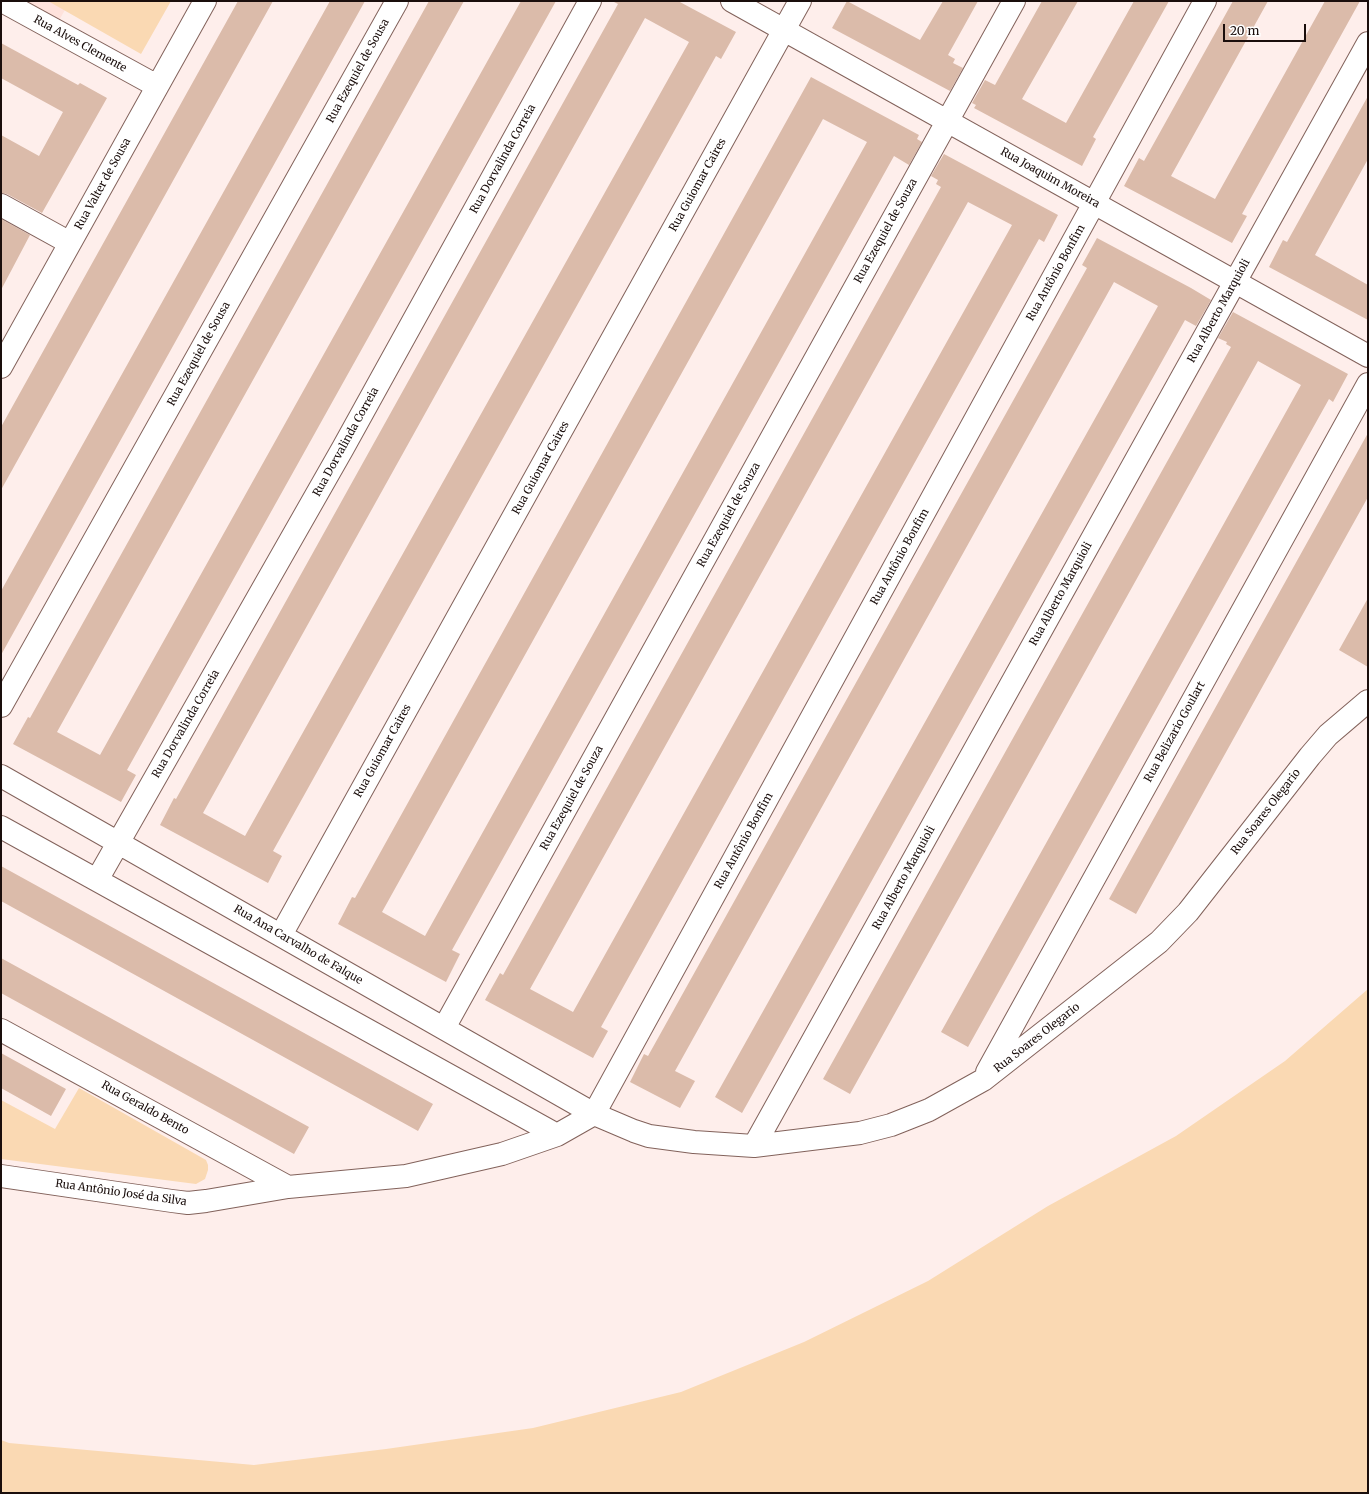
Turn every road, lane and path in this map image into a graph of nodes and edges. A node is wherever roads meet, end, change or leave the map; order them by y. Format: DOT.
graph roads {
  1 [pos="2,1"];
  2 [pos="204,1"];
  3 [pos="397,1"];
  4 [pos="590,1"];
  5 [pos="732,1"];
  6 [pos="800,1"];
  7 [pos="1014,1"];
  8 [pos="1205,1"];
  9 [pos="784,30"];
  10 [pos="1368,43"];
  11 [pos="157,86"];
  12 [pos="948,121"];
  13 [pos="1094,203"];
  14 [pos="1,205"];
  15 [pos="70,243"];
  16 [pos="1235,282"];
  17 [pos="1368,356"];
  18 [pos="1,367"];
  19 [pos="1368,384"];
  20 [pos="1368,701"];
  21 [pos="1,706"];
  22 [pos="1,776"];
  23 [pos="1,827"];
  24 [pos="119,843"];
  25 [pos="97,880"];
  26 [pos="281,935"];
  27 [pos="444,1028"];
  28 [pos="1,1030"];
  29 [pos="983,1080"];
  30 [pos="594,1114"];
  31 [pos="557,1135"];
  32 [pos="754,1146"];
  33 [pos="1,1176"];
  34 [pos="288,1187"];
  1 -- 11 [label="street, Rua Alves Clemente"];
  2 -- 11 [label="street, Rua Valter de Sousa"];
  3 -- 21 [label="street, Rua Ezequiel de Sousa"];
  4 -- 24 [label="street, Rua Dorvalinda Correia"];
  5 -- 9 [label="street, Rua Joaquim Moreira"];
  6 -- 9 [label="street, Rua Guiomar Caires"];
  7 -- 12 [label="street, Rua Ezequiel de Souza"];
  8 -- 13 [label="street, Rua Antônio Bonfim"];
  9 -- 12 [label="street, Rua Joaquim Moreira"];
  9 -- 26 [label="street, Rua Guiomar Caires"];
  10 -- 16 [label="street, Rua Alberto Marquioli"];
  11 -- 15 [label="street, Rua Valter de Sousa"];
  12 -- 13 [label="street, Rua Joaquim Moreira"];
  12 -- 27 [label="street, Rua Ezequiel de Souza"];
  13 -- 16 [label="street, Rua Joaquim Moreira"];
  13 -- 30 [label="street, Rua Antônio Bonfim"];
  14 -- 15 [label="street"];
  15 -- 18 [label="street, Rua Valter de Sousa"];
  16 -- 17 [label="street, Rua Joaquim Moreira"];
  16 -- 32 [label="street, Rua Alberto Marquioli"];
  19 -- 29 [label="street, Rua Belizario Goulart"];
  20 -- 29 [label="street, Rua Soares Olegario"];
  22 -- 24 [label="street, Rua Ana Carvalho de Falque"];
  23 -- 25 [label="street"];
  24 -- 25 [label="street, Rua Dorvalinda Correia"];
  24 -- 26 [label="street, Rua Ana Carvalho de Falque"];
  25 -- 31 [label="street"];
  26 -- 27 [label="street, Rua Ana Carvalho de Falque"];
  27 -- 30 [label="street, Rua Ana Carvalho de Falque"];
  28 -- 34 [label="street, Rua Geraldo Bento"];
  29 -- 32 [label="street, Rua Soares Olegario"];
  30 -- 31 [label="street, Rua Antônio José da Silva"];
  30 -- 32 [label="street, Rua Soares Olegario"];
  31 -- 34 [label="street, Rua Antônio José da Silva"];
  33 -- 34 [label="street, Rua Antônio José da Silva"];
}
